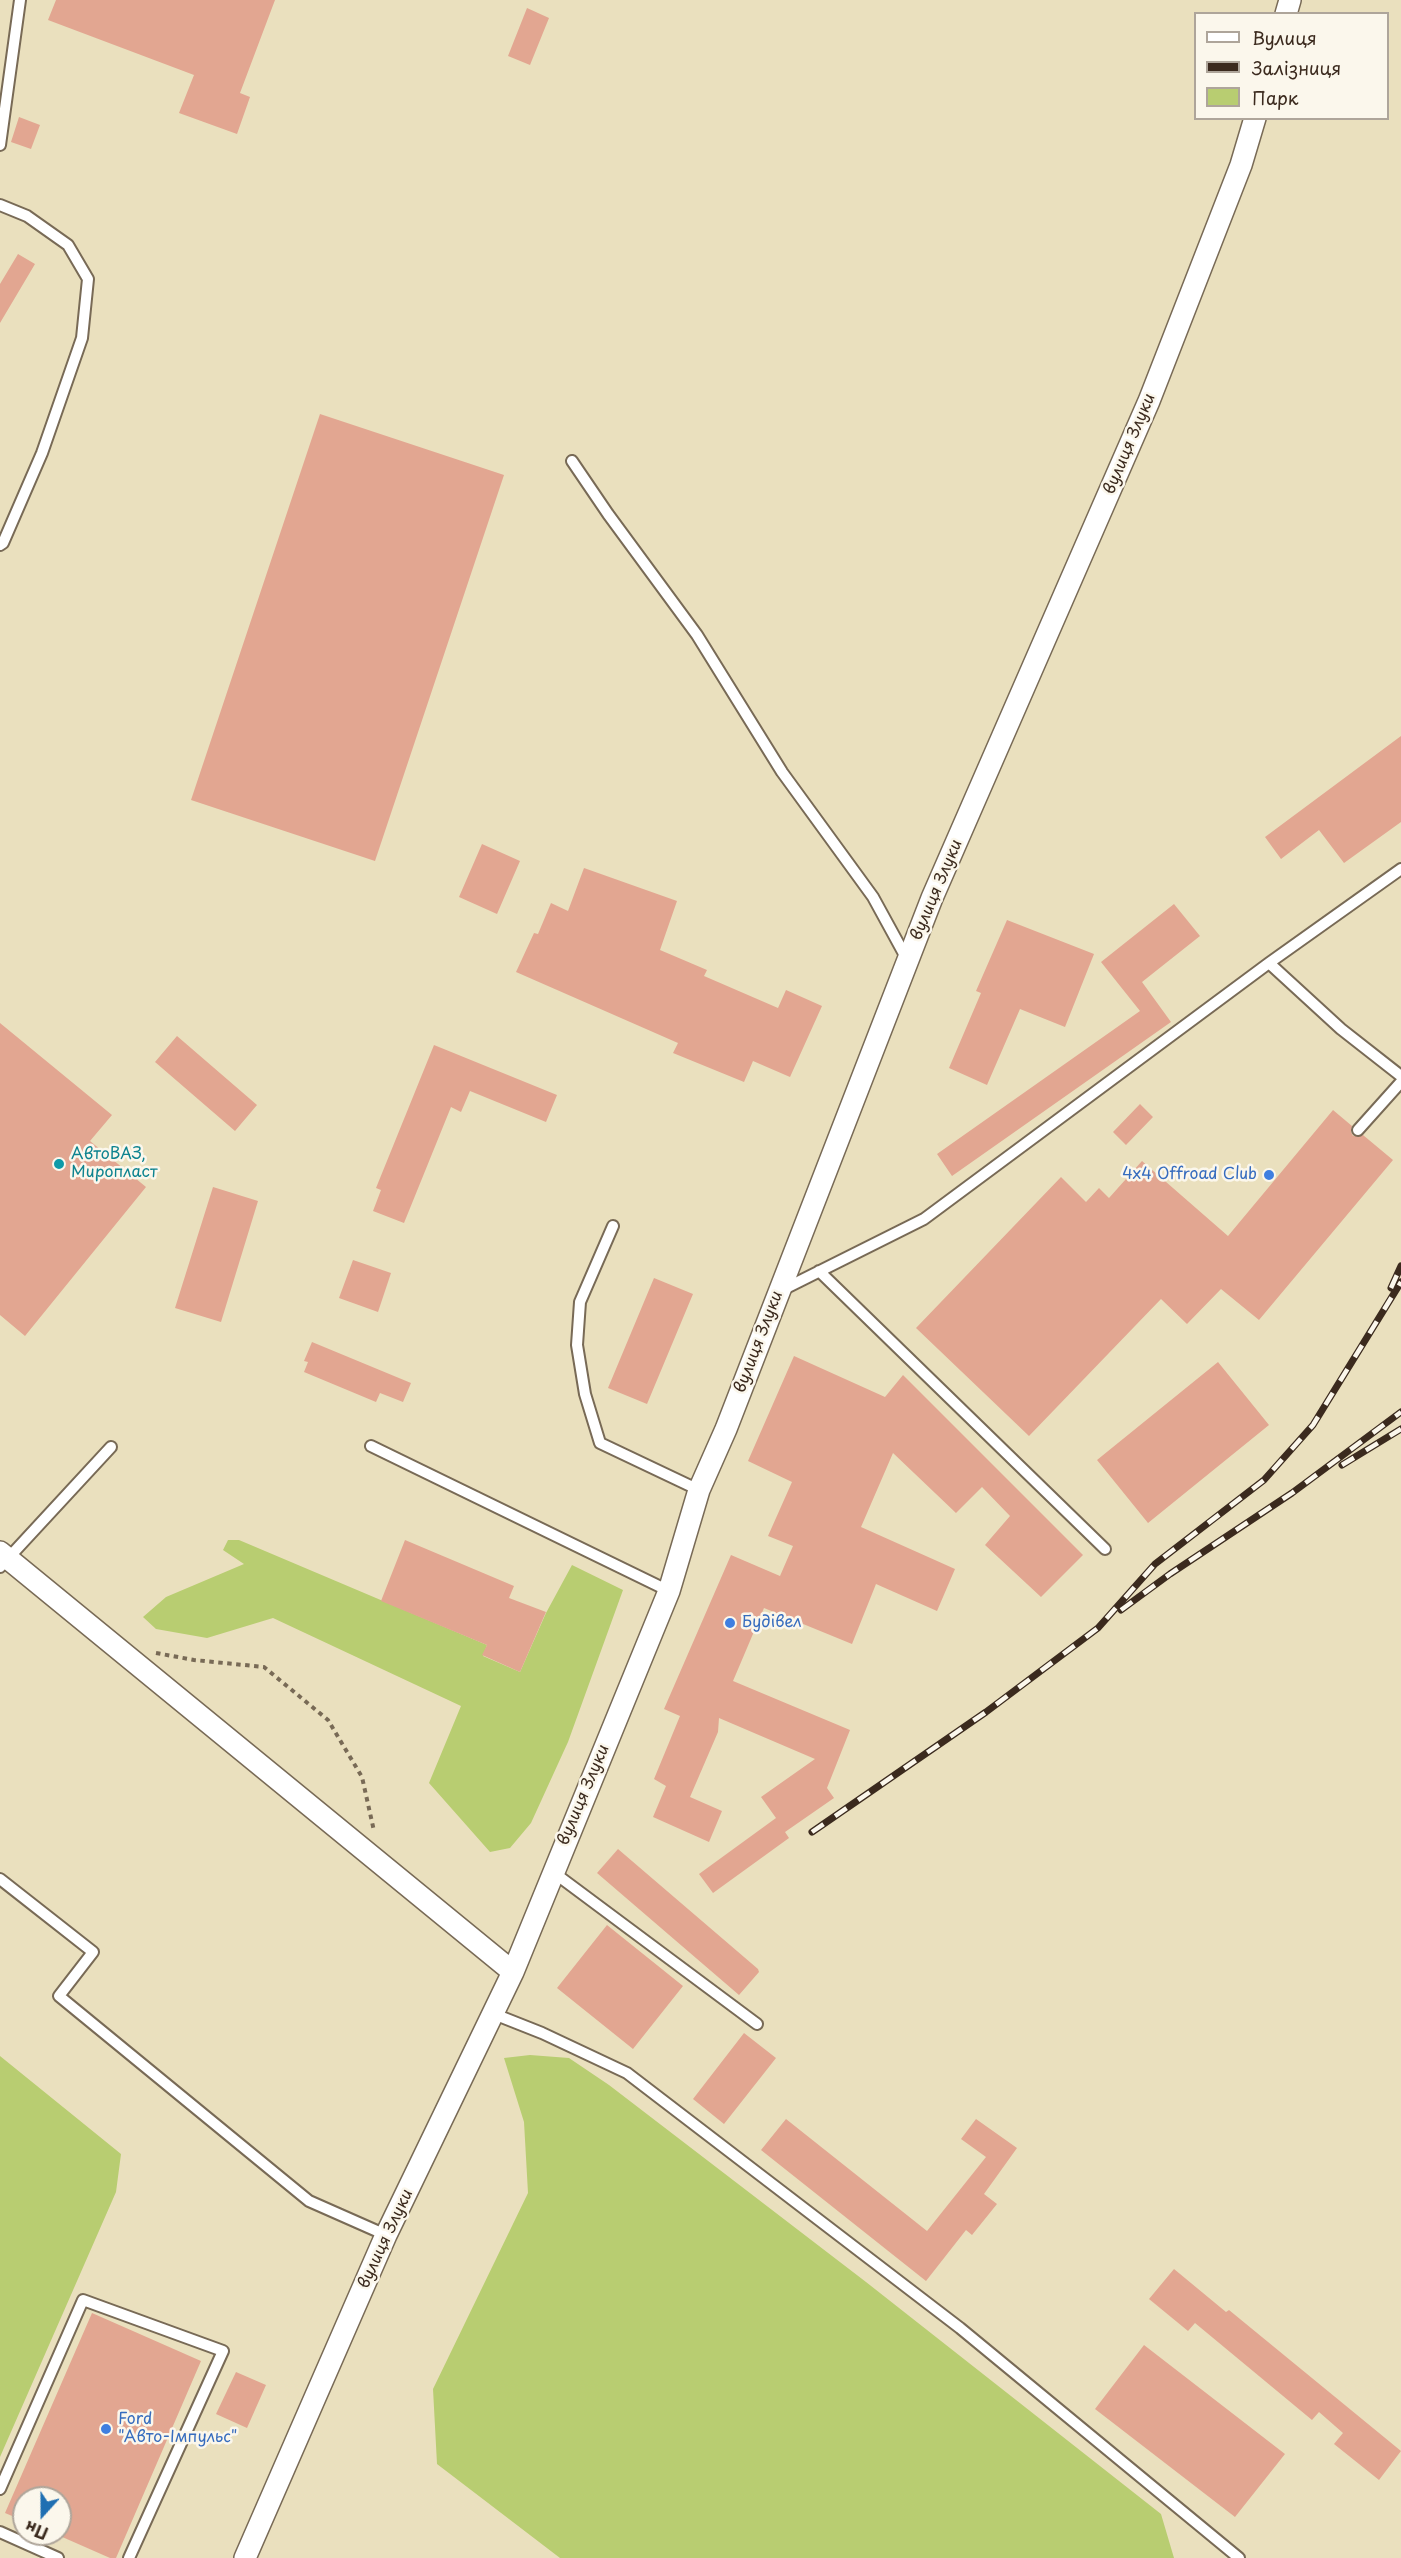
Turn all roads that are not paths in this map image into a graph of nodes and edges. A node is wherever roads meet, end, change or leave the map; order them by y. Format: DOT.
graph roads {
  1 [pos="20,0"];
  2 [pos="1254,120"];
  3 [pos="0,146"];
  4 [pos="0,205"];
  5 [pos="572,461"];
  6 [pos="0,545"];
  7 [pos="1401,869"];
  8 [pos="908,962"];
  9 [pos="1269,963"];
  10 [pos="1401,1076"];
  11 [pos="1401,1082"];
  12 [pos="1358,1130"];
  13 [pos="613,1226"];
  14 [pos="819,1271"];
  15 [pos="779,1291"];
  16 [pos="371,1446"];
  17 [pos="111,1447"];
  18 [pos="699,1490"];
  19 [pos="1105,1549"];
  20 [pos="3,1559"];
  21 [pos="669,1591"];
  22 [pos="553,1872"];
  23 [pos="0,1879"];
  24 [pos="513,1972"];
  25 [pos="494,2014"];
  26 [pos="757,2024"];
  27 [pos="386,2235"];
  28 [pos="0,2489"];
  29 [pos="0,2532"];
  30 [pos="58,2558"];
  31 [pos="129,2558"];
  32 [pos="245,2558"];
  33 [pos="1239,2558"];
  1 -- 3 [label="lane"];
  2 -- 8 [label="street, вулиця Злуки"];
  4 -- 6 [label="lane"];
  5 -- 8 [label="lane"];
  7 -- 9 [label="lane"];
  8 -- 15 [label="street, вулиця Злуки"];
  9 -- 10 [label="lane"];
  9 -- 14 [label="lane"];
  11 -- 12 [label="lane"];
  13 -- 18 [label="lane"];
  14 -- 15 [label="lane"];
  14 -- 19 [label="lane"];
  15 -- 18 [label="street, вулиця Злуки"];
  16 -- 21 [label="lane"];
  17 -- 20 [label="lane"];
  18 -- 21 [label="street, вулиця Злуки"];
  20 -- 24 [label="street"];
  21 -- 22 [label="street, вулиця Злуки"];
  22 -- 24 [label="street, вулиця Злуки"];
  22 -- 26 [label="lane"];
  23 -- 27 [label="lane"];
  24 -- 25 [label="street, вулиця Злуки"];
  25 -- 27 [label="street, вулиця Злуки"];
  25 -- 33 [label="lane"];
  27 -- 32 [label="street, вулиця Злуки"];
  28 -- 31 [label="lane"];
  29 -- 30 [label="lane"];
}
